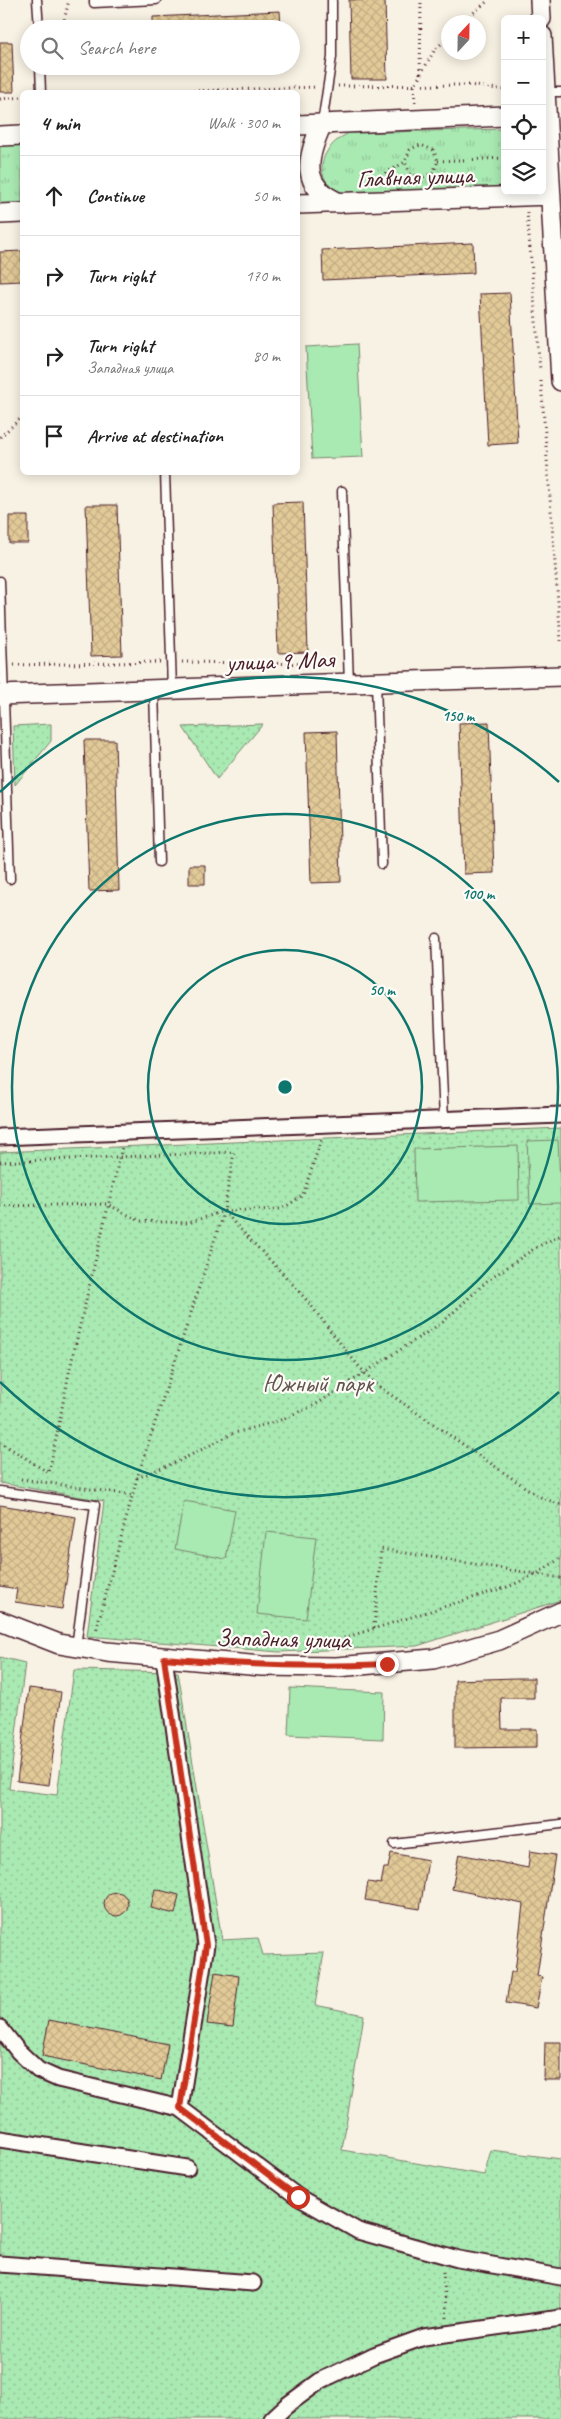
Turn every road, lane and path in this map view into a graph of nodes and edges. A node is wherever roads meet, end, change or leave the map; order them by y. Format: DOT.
graph roads {
  1 [pos="38,0"];
  2 [pos="69,0"];
  3 [pos="94,0"];
  4 [pos="156,0"];
  5 [pos="332,0"];
  6 [pos="421,0"];
  7 [pos="489,0"];
  8 [pos="540,0"];
  9 [pos="471,15"];
  10 [pos="541,15"];
  11 [pos="38,20"];
  12 [pos="64,20"];
  13 [pos="441,44"];
  14 [pos="546,56"];
  15 [pos="40,75"];
  16 [pos="420,79"];
  17 [pos="414,86"];
  18 [pos="41,90"];
  19 [pos="553,92"];
  20 [pos="20,98"];
  21 [pos="0,99"];
  22 [pos="546,109"];
  23 [pos="501,116"];
  24 [pos="322,124"];
  25 [pos="300,125"];
  26 [pos="20,135"];
  27 [pos="0,136"];
  28 [pos="546,137"];
  29 [pos="501,158"];
  30 [pos="405,162"];
  31 [pos="438,162"];
  32 [pos="360,188"];
  33 [pos="551,195"];
  34 [pos="341,203"];
  35 [pos="300,204"];
  36 [pos="20,213"];
  37 [pos="0,214"];
  38 [pos="528,226"];
  39 [pos="561,381"];
  40 [pos="20,419"];
  41 [pos="0,437"];
  42 [pos="165,475"];
  43 [pos="342,491"];
  44 [pos="555,553"];
  45 [pos="561,553"];
  46 [pos="0,581"];
  47 [pos="561,641"];
  48 [pos="172,661"];
  49 [pos="3,666"];
  50 [pos="348,674"];
  51 [pos="561,676"];
  52 [pos="376,682"];
  53 [pos="163,689"];
  54 [pos="2,695"];
  55 [pos="160,862"];
  56 [pos="382,864"];
  57 [pos="10,879"];
  58 [pos="436,938"];
  59 [pos="561,1115"];
  60 [pos="444,1120"];
  61 [pos="126,1132"];
  62 [pos="0,1137"];
  63 [pos="321,1139"];
  64 [pos="120,1157"];
  65 [pos="0,1162"];
  66 [pos="107,1204"];
  67 [pos="0,1206"];
  68 [pos="224,1211"];
  69 [pos="561,1235"];
  70 [pos="364,1373"];
  71 [pos="0,1442"];
  72 [pos="137,1478"];
  73 [pos="19,1479"];
  74 [pos="0,1491"];
  75 [pos="132,1495"];
  76 [pos="561,1505"];
  77 [pos="561,1558"];
  78 [pos="538,1573"];
  79 [pos="561,1578"];
  80 [pos="561,1612"];
  81 [pos="0,1621"];
  82 [pos="374,1628"];
  83 [pos="96,1631"];
  84 [pos="105,1632"];
  85 [pos="250,1645"];
  86 [pos="276,1646"];
  87 [pos="76,1647"];
  88 [pos="303,1647"];
  89 [pos="164,1658"];
  90 [pos="561,1824"];
  91 [pos="394,1844"];
  92 [pos="0,2028"];
  93 [pos="180,2108"];
  94 [pos="0,2139"];
  95 [pos="187,2168"];
  96 [pos="441,2254"];
  97 [pos="0,2264"];
  98 [pos="561,2277"];
  99 [pos="252,2283"];
  100 [pos="561,2318"];
  101 [pos="448,2333"];
  102 [pos="272,2419"];
  1 -- 11 [label="lane"];
  2 -- 12 [label="path"];
  3 -- 4 [label="lane"];
  5 -- 24 [label="lane"];
  6 -- 16 [label="path"];
  7 -- 9 [label="path"];
  8 -- 10 [label="street"];
  13 -- 16 [label="path"];
  14 -- 19 [label="street"];
  15 -- 18 [label="lane"];
  16 -- 17 [label="path"];
  19 -- 22 [label="street"];
  20 -- 21 [label="path"];
  23 -- 24 [label="street"];
  24 -- 25 [label="street"];
  24 -- 34 [label="street, Главная улица"];
  26 -- 27 [label="street"];
  28 -- 33 [label="street"];
  29 -- 31 [label="path"];
  30 -- 31 [label="path"];
  30 -- 31 [label="path"];
  30 -- 32 [label="path"];
  33 -- 34 [label="street, Главная улица"];
  33 -- 39 [label="street"];
  34 -- 35 [label="street, Главная улица"];
  36 -- 37 [label="street"];
  38 -- 44 [label="path"];
  40 -- 41 [label="path"];
  42 -- 48 [label="lane"];
  43 -- 50 [label="lane"];
  44 -- 45 [label="path"];
  44 -- 47 [label="path"];
  46 -- 49 [label="lane"];
  48 -- 49 [label="path"];
  48 -- 50 [label="path"];
  48 -- 53 [label="lane"];
  49 -- 54 [label="lane"];
  50 -- 52 [label="street, улица 9 Мая"];
  50 -- 53 [label="street, улица 9 Мая"];
  51 -- 52 [label="street, улица 9 Мая"];
  52 -- 56 [label="lane"];
  53 -- 54 [label="street, улица 9 Мая"];
  53 -- 55 [label="lane"];
  54 -- 57 [label="lane"];
  58 -- 60 [label="lane"];
  59 -- 60 [label="street"];
  60 -- 61 [label="street"];
  61 -- 62 [label="street"];
  61 -- 64 [label="path"];
  63 -- 68 [label="path"];
  64 -- 65 [label="path"];
  64 -- 66 [label="path"];
  64 -- 68 [label="path"];
  66 -- 67 [label="path"];
  66 -- 68 [label="path"];
  66 -- 71 [label="path"];
  68 -- 70 [label="path"];
  68 -- 72 [label="path"];
  69 -- 70 [label="path"];
  70 -- 72 [label="path"];
  70 -- 76 [label="path"];
  72 -- 75 [label="path"];
  73 -- 75 [label="path"];
  74 -- 87 [label="lane"];
  75 -- 83 [label="path"];
  77 -- 78 [label="path"];
  78 -- 79 [label="path"];
  78 -- 82 [label="path"];
  78 -- 82 [label="path"];
  80 -- 89 [label="street, Западная улица"];
  81 -- 87 [label="street, Западная улица"];
  82 -- 88 [label="path"];
  83 -- 84 [label="path"];
  83 -- 87 [label="path"];
  85 -- 86 [label="path"];
  87 -- 89 [label="street, Западная улица"];
  89 -- 93 [label="street"];
  90 -- 91 [label="lane"];
  92 -- 93 [label="street"];
  93 -- 96 [label="street"];
  94 -- 95 [label="street"];
  96 -- 98 [label="street"];
  96 -- 101 [label="path"];
  97 -- 99 [label="street"];
  100 -- 101 [label="street"];
  101 -- 102 [label="street"];
}
